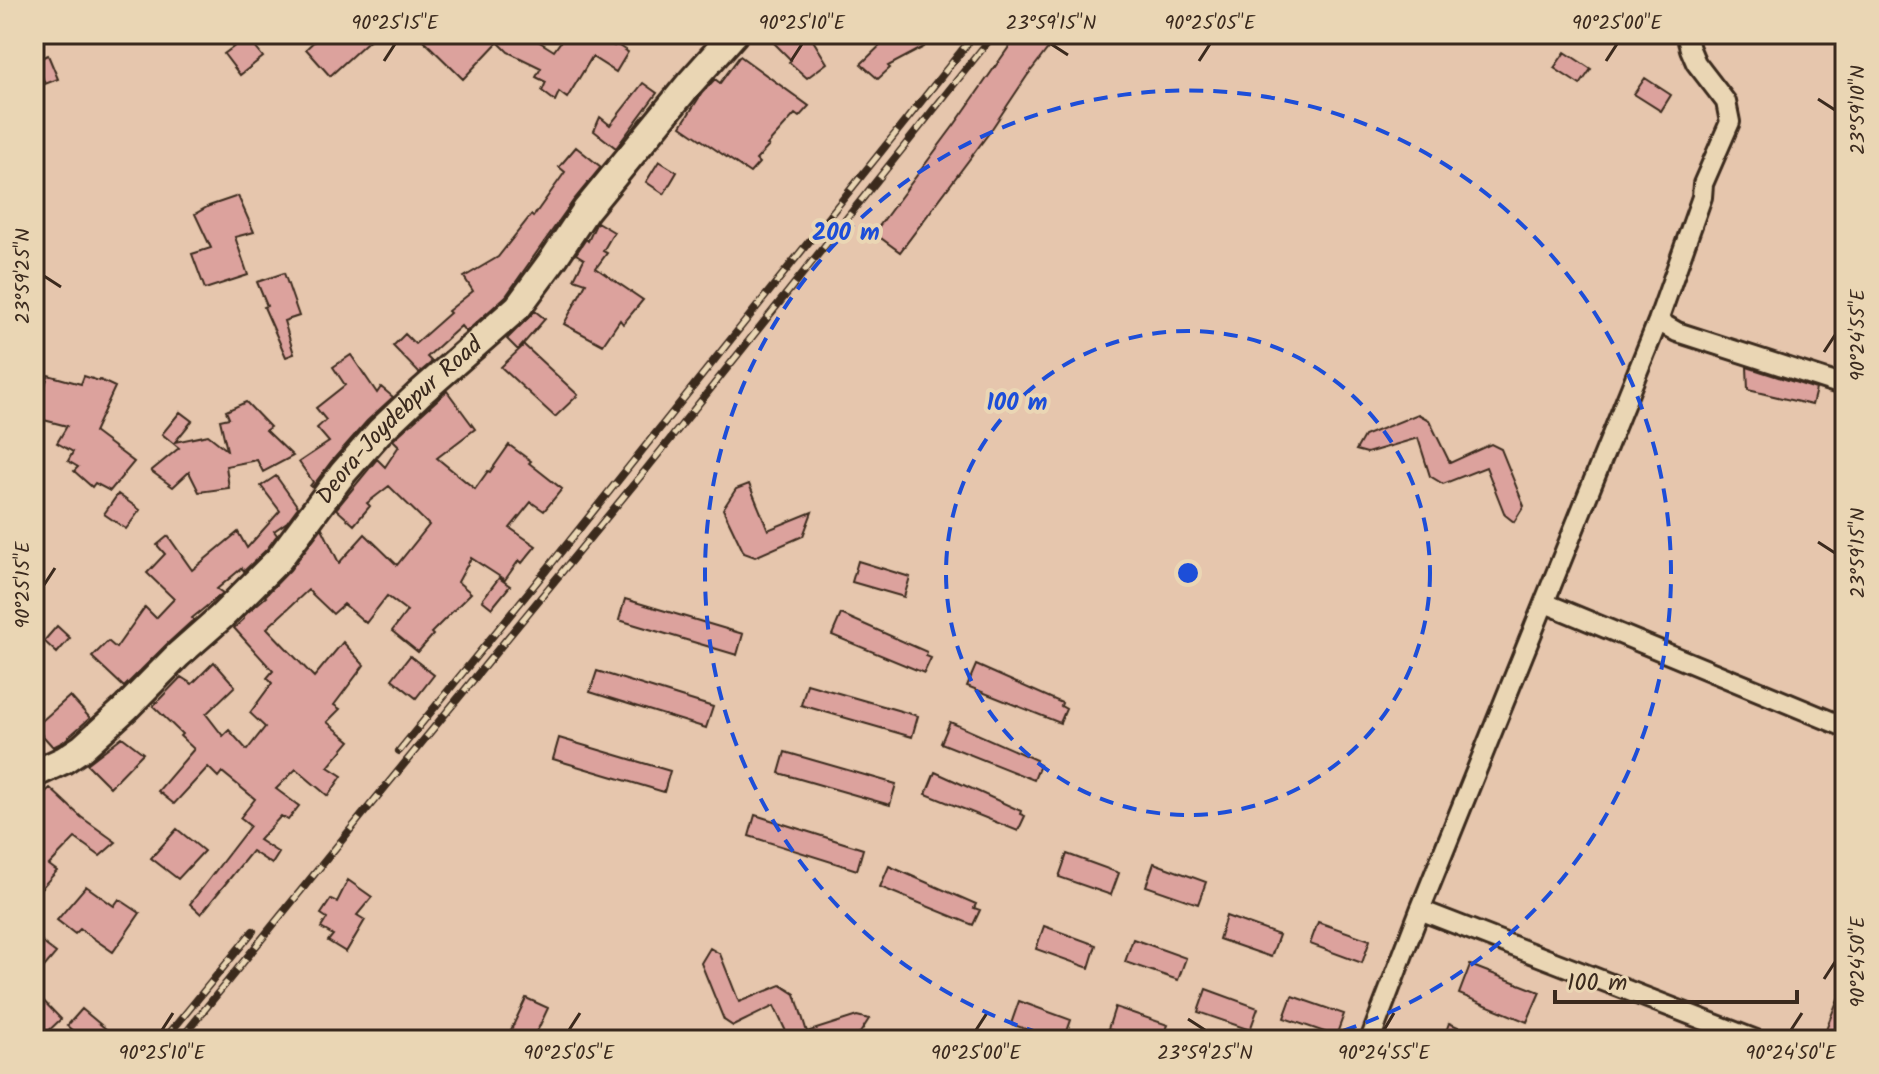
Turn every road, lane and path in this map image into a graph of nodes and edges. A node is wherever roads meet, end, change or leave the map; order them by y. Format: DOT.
graph roads {
  1 [pos="734,34"];
  2 [pos="1686,34"];
  3 [pos="1658,321"];
  4 [pos="1845,386"];
  5 [pos="1545,603"];
  6 [pos="1845,727"];
  7 [pos="34,774"];
  8 [pos="1420,910"];
  9 [pos="1370,1040"];
  10 [pos="1756,1040"];
  1 -- 7 [label="street, Deora-Joydebpur Road"];
  2 -- 3 [label="street"];
  3 -- 4 [label="street"];
  3 -- 5 [label="street"];
  5 -- 6 [label="street"];
  5 -- 8 [label="street"];
  8 -- 9 [label="street"];
  8 -- 10 [label="street"];
}
